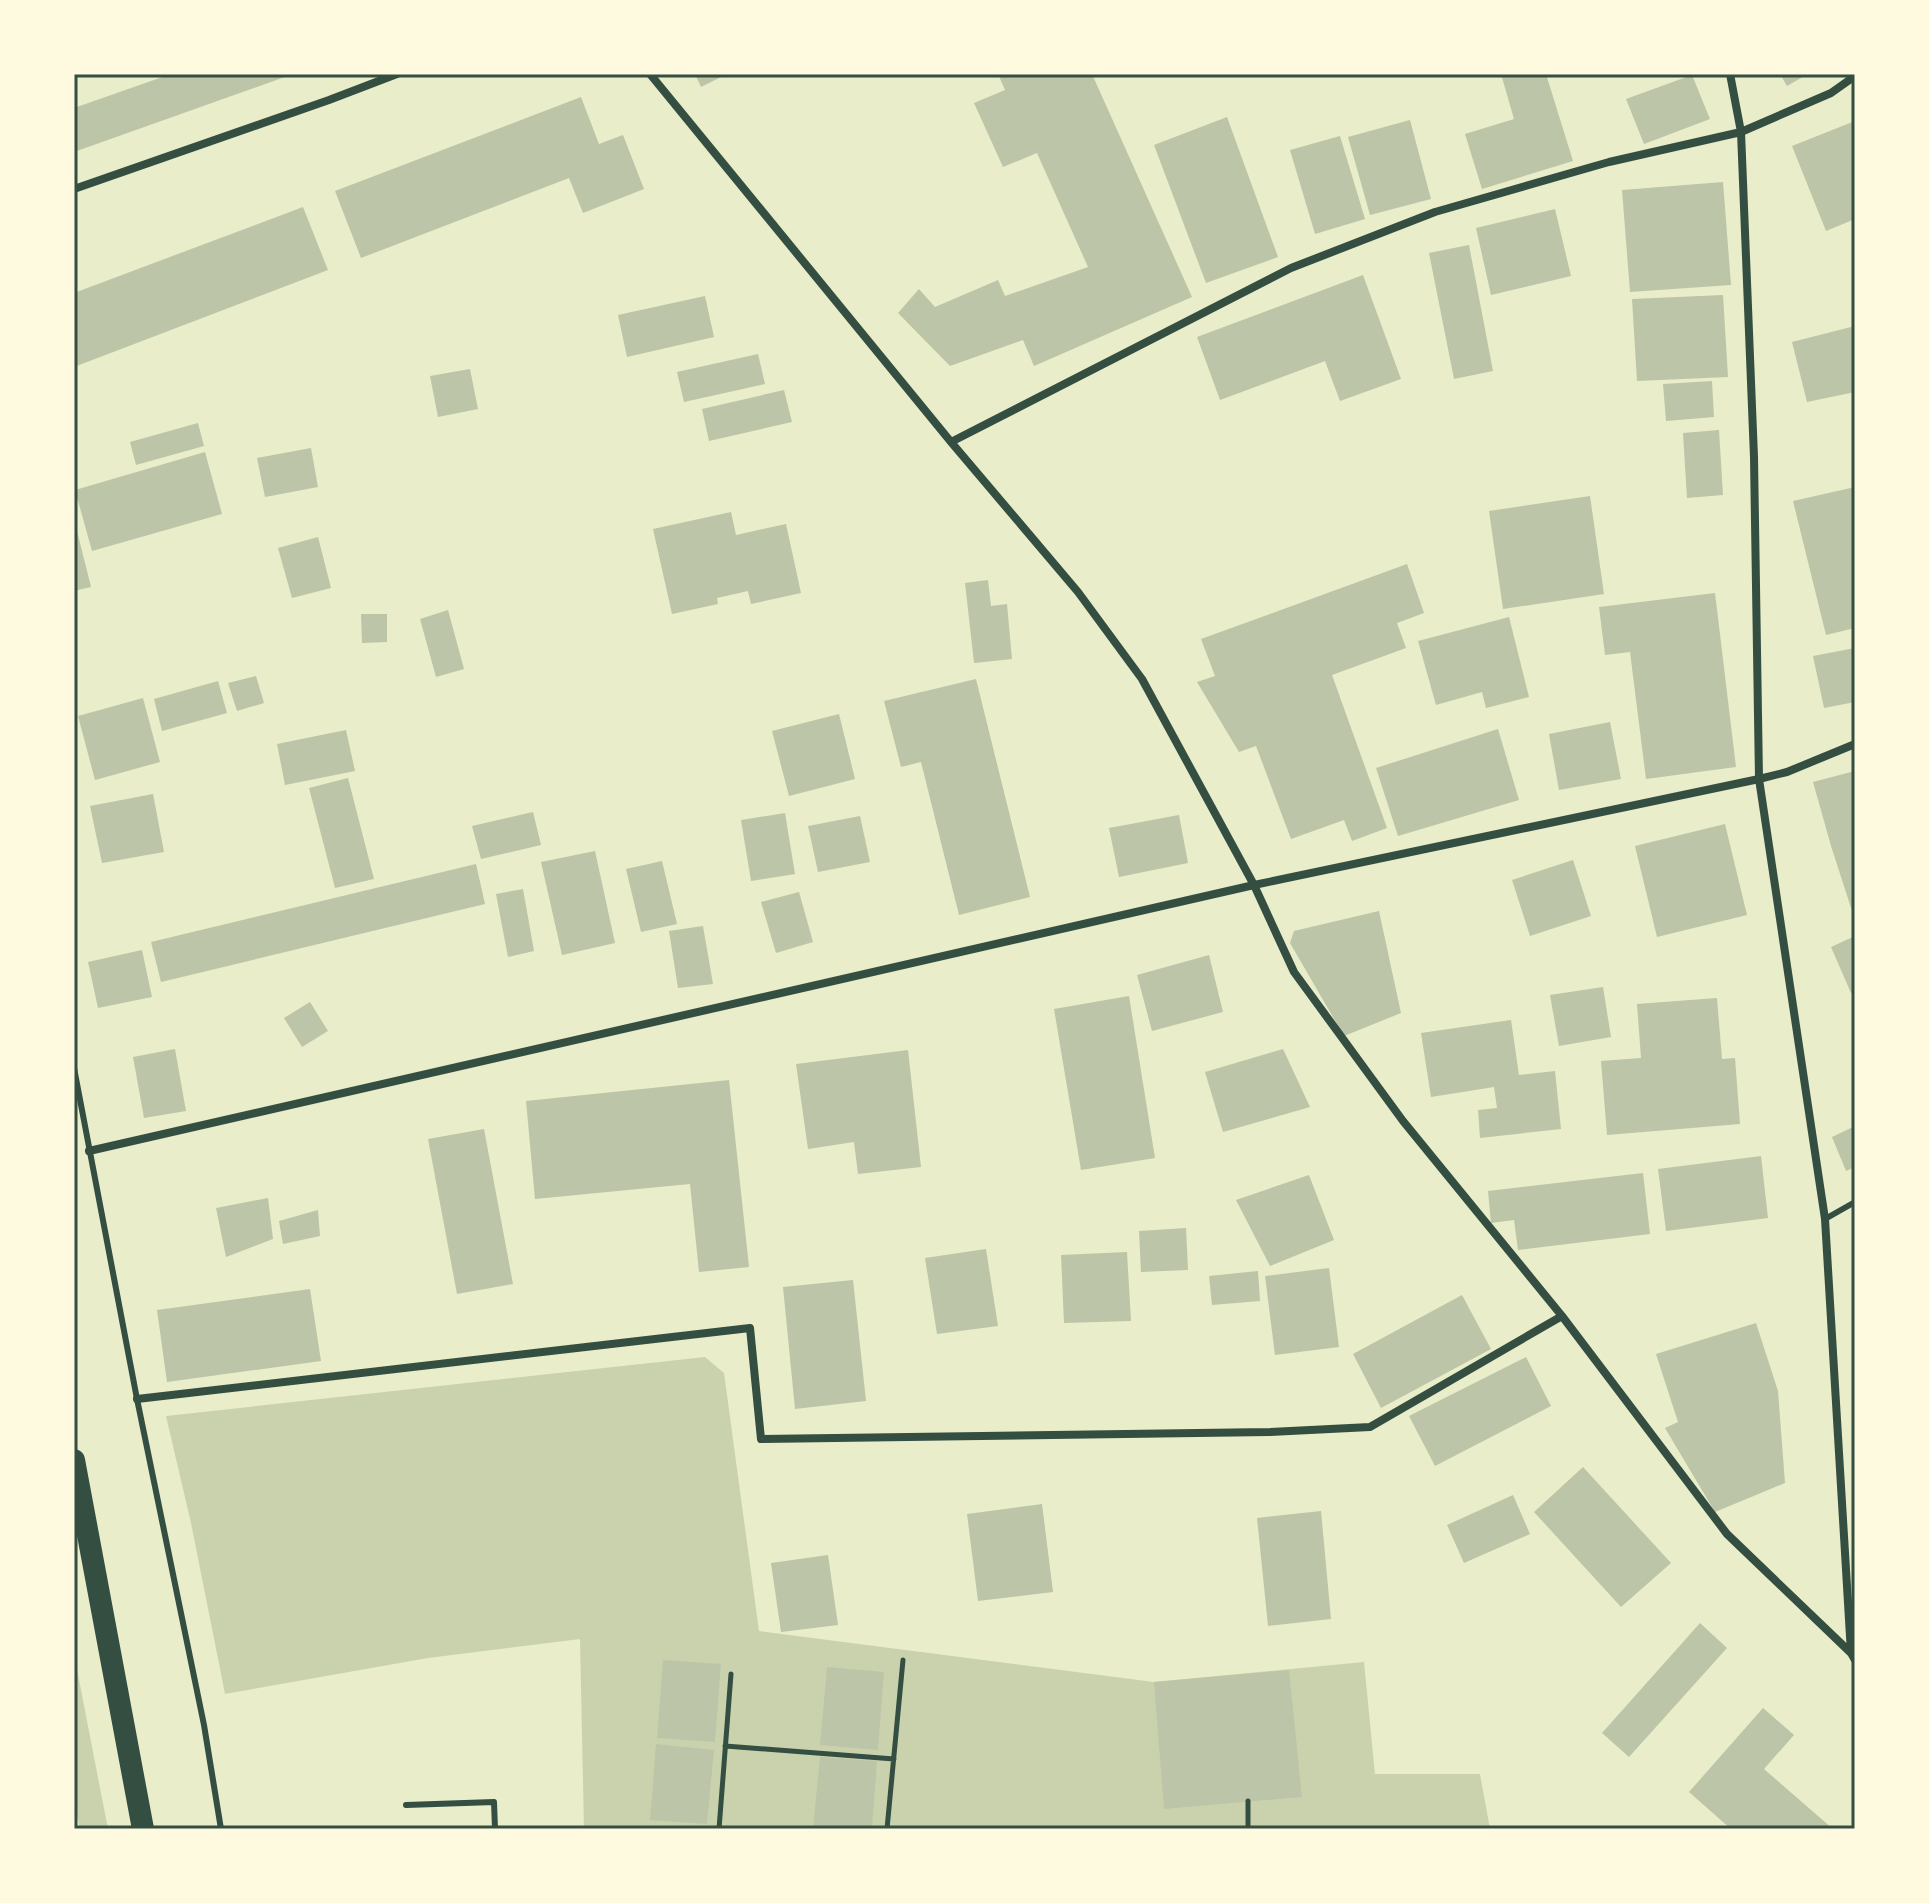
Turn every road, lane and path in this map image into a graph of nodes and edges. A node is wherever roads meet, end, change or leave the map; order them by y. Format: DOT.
graph roads {
  1 [pos="397,74"];
  2 [pos="650,74"];
  3 [pos="1730,74"];
  4 [pos="1855,76"];
  5 [pos="1741,132"];
  6 [pos="74,189"];
  7 [pos="951,442"];
  8 [pos="1855,744"];
  9 [pos="1759,779"];
  10 [pos="1254,885"];
  11 [pos="74,1068"];
  12 [pos="89,1151"];
  13 [pos="1855,1202"];
  14 [pos="1825,1219"];
  15 [pos="1562,1316"];
  16 [pos="137,1399"];
  17 [pos="74,1460"];
  18 [pos="1853,1657"];
  19 [pos="903,1660"];
  20 [pos="731,1674"];
  21 [pos="725,1746"];
  22 [pos="894,1759"];
  23 [pos="1248,1801"];
  24 [pos="406,1805"];
  25 [pos="143,1829"];
  26 [pos="221,1829"];
  27 [pos="495,1829"];
  28 [pos="720,1829"];
  29 [pos="887,1829"];
  30 [pos="1248,1829"];
  1 -- 6 [label="street"];
  2 -- 7 [label="street"];
  3 -- 5 [label="street"];
  4 -- 5 [label="street"];
  5 -- 7 [label="street"];
  5 -- 9 [label="street"];
  7 -- 10 [label="street"];
  8 -- 9 [label="street"];
  9 -- 10 [label="street"];
  9 -- 14 [label="street"];
  10 -- 12 [label="street"];
  10 -- 15 [label="street"];
  11 -- 12 [label="lane"];
  12 -- 16 [label="lane"];
  13 -- 14 [label="lane"];
  14 -- 18 [label="street"];
  15 -- 16 [label="street"];
  15 -- 18 [label="street"];
  16 -- 26 [label="lane"];
  17 -- 25 [label="highway"];
  19 -- 22 [label="path"];
  20 -- 21 [label="path"];
  21 -- 22 [label="path"];
  21 -- 28 [label="path"];
  22 -- 29 [label="path"];
  23 -- 30 [label="path"];
  24 -- 27 [label="lane"];
}
